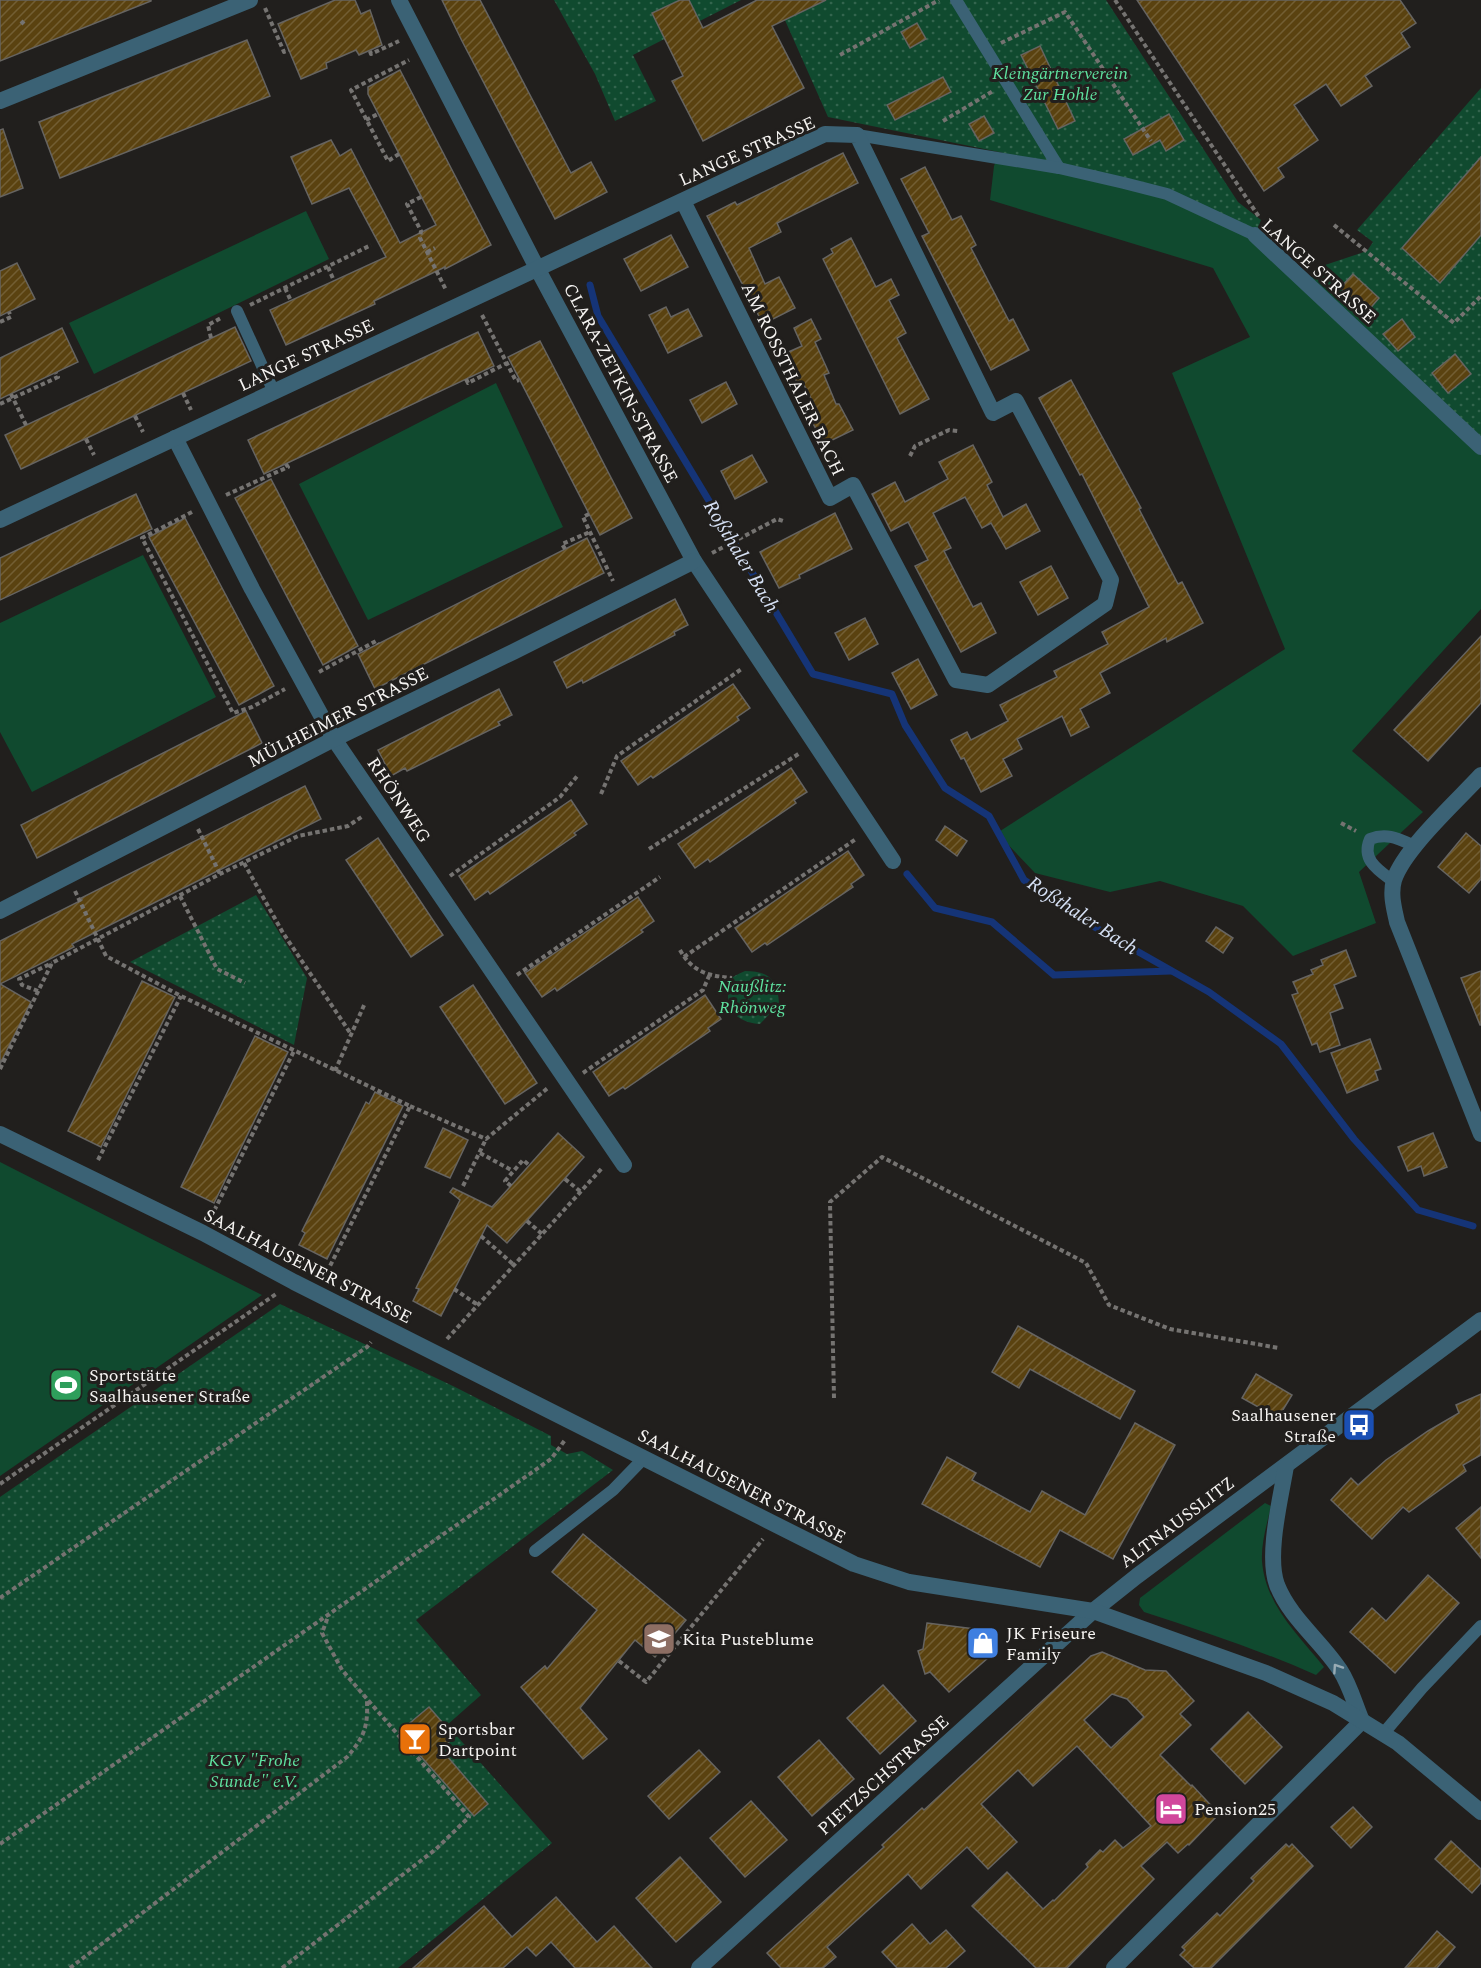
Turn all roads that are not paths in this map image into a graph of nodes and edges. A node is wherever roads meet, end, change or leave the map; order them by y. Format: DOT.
graph roads {
  1 [pos="250,0"];
  2 [pos="399,0"];
  3 [pos="956,0"];
  4 [pos="0,101"];
  5 [pos="857,135"];
  6 [pos="1059,168"];
  7 [pos="683,201"];
  8 [pos="1258,228"];
  9 [pos="537,268"];
  10 [pos="237,311"];
  11 [pos="274,392"];
  12 [pos="175,438"];
  13 [pos="1481,447"];
  14 [pos="0,519"];
  15 [pos="694,561"];
  16 [pos="334,739"];
  17 [pos="1481,775"];
  18 [pos="1415,846"];
  19 [pos="893,861"];
  20 [pos="1394,882"];
  21 [pos="0,911"];
  22 [pos="0,1134"];
  23 [pos="1481,1134"];
  24 [pos="620,1159"];
  25 [pos="1481,1320"];
  26 [pos="644,1458"];
  27 [pos="1286,1466"];
  28 [pos="535,1551"];
  29 [pos="1093,1611"];
  30 [pos="1481,1626"];
  31 [pos="1362,1721"];
  32 [pos="1383,1734"];
  33 [pos="1481,1812"];
  34 [pos="699,1968"];
  35 [pos="1114,1968"];
  1 -- 4 [label="street"];
  2 -- 9 [label="street, CLARA-ZETKIN-STRASSE"];
  3 -- 6 [label="lane"];
  5 -- 6 [label="lane, LANGE STRASSE"];
  5 -- 7 [label="street, LANGE STRASSE"];
  5 -- 7 [label="street, AM ROSSTHALER BACH"];
  6 -- 8 [label="lane, LANGE STRASSE"];
  7 -- 9 [label="street, LANGE STRASSE"];
  8 -- 13 [label="street, LANGE STRASSE"];
  9 -- 11 [label="street, LANGE STRASSE"];
  9 -- 15 [label="street, CLARA-ZETKIN-STRASSE"];
  10 -- 11 [label="lane"];
  11 -- 12 [label="street, LANGE STRASSE"];
  12 -- 14 [label="street, LANGE STRASSE"];
  12 -- 16 [label="street, RHÖNWEG"];
  15 -- 16 [label="street, MÜLHEIMER STRASSE"];
  15 -- 19 [label="street, CLARA-ZETKIN-STRASSE"];
  16 -- 21 [label="street, MÜLHEIMER STRASSE"];
  16 -- 24 [label="street, RHÖNWEG"];
  17 -- 18 [label="street"];
  18 -- 20 [label="street"];
  18 -- 20 [label="lane"];
  20 -- 23 [label="street"];
  22 -- 26 [label="street, SAALHAUSENER STRASSE"];
  25 -- 27 [label="street, ALTNAUSSLITZ"];
  26 -- 28 [label="lane"];
  26 -- 29 [label="street, SAALHAUSENER STRASSE"];
  27 -- 29 [label="street, ALTNAUSSLITZ"];
  31 -- 27 [label="street, one-way"];
  29 -- 31 [label="street, SAALHAUSENER STRASSE"];
  29 -- 34 [label="street, PIETZSCHSTRASSE"];
  30 -- 32 [label="lane"];
  31 -- 32 [label="street, SAALHAUSENER STRASSE"];
  31 -- 35 [label="street"];
  32 -- 33 [label="street, SAALHAUSENER STRASSE"];
}
